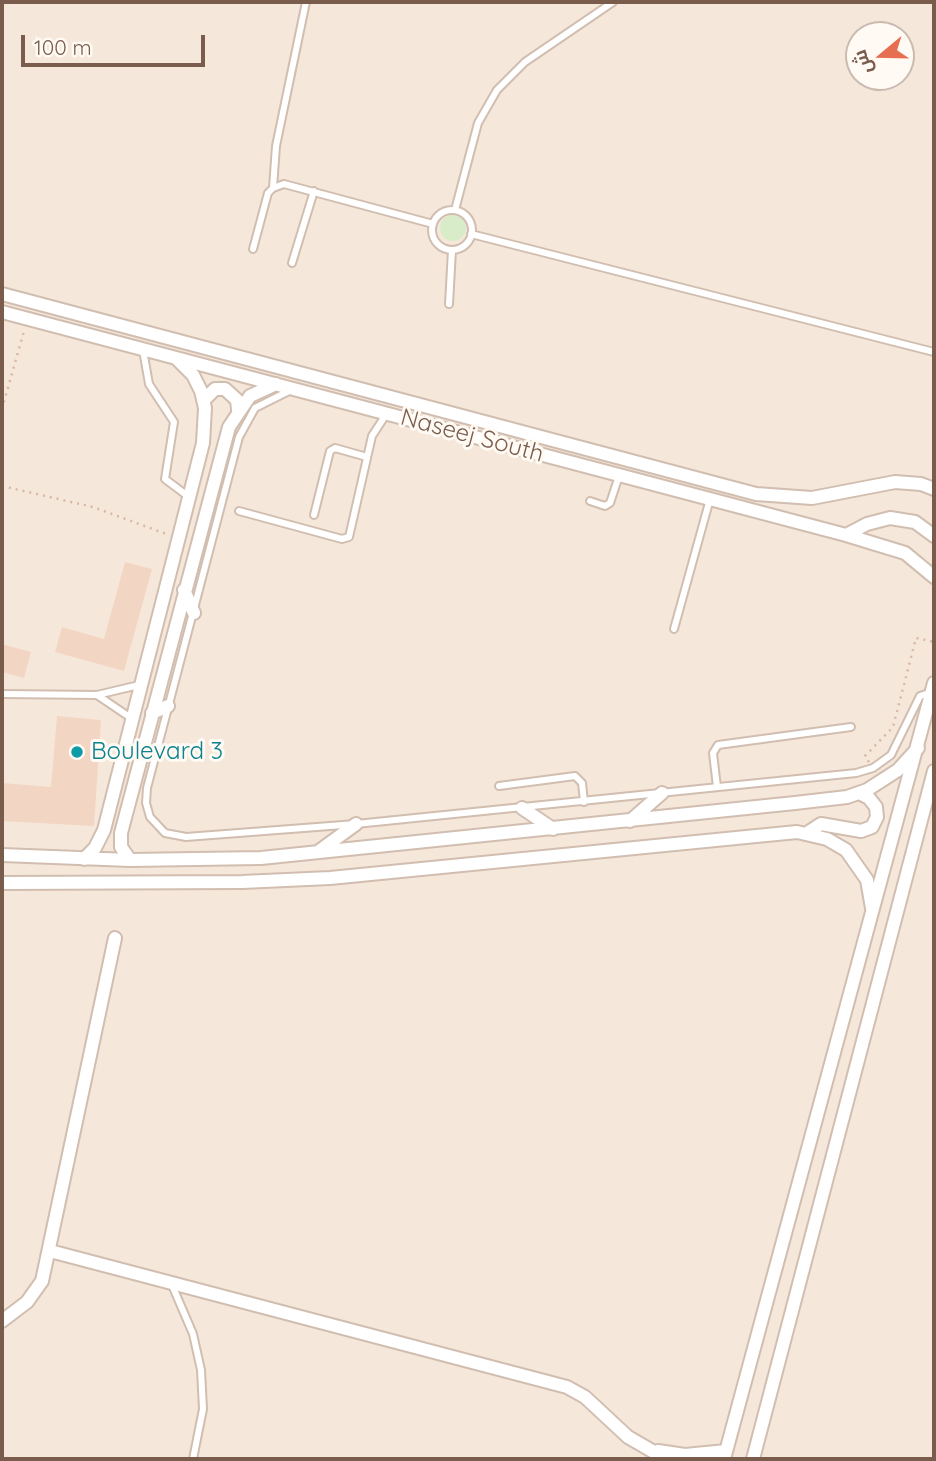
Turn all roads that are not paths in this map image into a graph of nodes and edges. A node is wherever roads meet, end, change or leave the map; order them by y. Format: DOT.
graph roads {
  1 [pos="306,2"];
  2 [pos="613,2"];
  3 [pos="273,188"];
  4 [pos="314,191"];
  5 [pos="455,210"];
  6 [pos="433,224"];
  7 [pos="471,234"];
  8 [pos="253,249"];
  9 [pos="452,250"];
  10 [pos="292,263"];
  11 [pos="2,294"];
  12 [pos="449,304"];
  13 [pos="2,312"];
  14 [pos="142,348"];
  15 [pos="934,352"];
  16 [pos="174,356"];
  17 [pos="276,384"];
  18 [pos="293,389"];
  19 [pos="204,400"];
  20 [pos="238,410"];
  21 [pos="387,413"];
  22 [pos="367,457"];
  23 [pos="620,474"];
  24 [pos="934,489"];
  25 [pos="189,497"];
  26 [pos="710,498"];
  27 [pos="590,501"];
  28 [pos="239,511"];
  29 [pos="314,515"];
  30 [pos="846,535"];
  31 [pos="934,536"];
  32 [pos="934,578"];
  33 [pos="184,590"];
  34 [pos="194,613"];
  35 [pos="674,629"];
  36 [pos="139,685"];
  37 [pos="933,688"];
  38 [pos="2,694"];
  39 [pos="97,695"];
  40 [pos="168,706"];
  41 [pos="152,713"];
  42 [pos="131,718"];
  43 [pos="851,727"];
  44 [pos="918,748"];
  45 [pos="934,771"];
  46 [pos="499,786"];
  47 [pos="717,788"];
  48 [pos="662,793"];
  49 [pos="859,793"];
  50 [pos="584,802"];
  51 [pos="522,808"];
  52 [pos="630,821"];
  53 [pos="356,824"];
  54 [pos="553,830"];
  55 [pos="807,833"];
  56 [pos="102,836"];
  57 [pos="120,841"];
  58 [pos="317,852"];
  59 [pos="2,855"];
  60 [pos="84,859"];
  61 [pos="130,860"];
  62 [pos="2,883"];
  63 [pos="872,908"];
  64 [pos="115,938"];
  65 [pos="840,1024"];
  66 [pos="864,1031"];
  67 [pos="50,1251"];
  68 [pos="172,1283"];
  69 [pos="2,1321"];
  70 [pos="647,1449"];
  71 [pos="725,1455"];
  72 [pos="192,1459"];
  73 [pos="666,1459"];
  74 [pos="753,1459"];
  1 -- 3 [label="lane"];
  2 -- 5 [label="lane"];
  3 -- 4 [label="lane"];
  3 -- 8 [label="lane"];
  4 -- 6 [label="lane"];
  4 -- 10 [label="lane"];
  5 -- 6 [label="lane"];
  5 -- 7 [label="lane"];
  6 -- 9 [label="lane"];
  7 -- 9 [label="lane"];
  7 -- 15 [label="lane"];
  9 -- 12 [label="lane"];
  11 -- 24 [label="street"];
  13 -- 14 [label="street, Naseej South"];
  14 -- 16 [label="street, Naseej South"];
  14 -- 25 [label="lane"];
  16 -- 17 [label="street, Naseej South"];
  16 -- 19 [label="street"];
  17 -- 18 [label="street, Naseej South"];
  17 -- 20 [label="street"];
  18 -- 21 [label="street, Naseej South"];
  18 -- 34 [label="lane"];
  19 -- 20 [label="street"];
  19 -- 25 [label="street"];
  20 -- 33 [label="street"];
  21 -- 22 [label="lane"];
  21 -- 23 [label="street, Naseej South"];
  22 -- 28 [label="lane"];
  22 -- 29 [label="lane"];
  23 -- 26 [label="street, Naseej South"];
  23 -- 27 [label="lane"];
  25 -- 36 [label="street"];
  26 -- 30 [label="street, Naseej South"];
  26 -- 35 [label="lane"];
  30 -- 31 [label="street"];
  30 -- 32 [label="street, Naseej South"];
  33 -- 34 [label="street"];
  33 -- 41 [label="street"];
  34 -- 40 [label="lane"];
  36 -- 39 [label="lane"];
  36 -- 42 [label="street"];
  37 -- 44 [label="street"];
  37 -- 47 [label="lane"];
  38 -- 39 [label="lane"];
  39 -- 42 [label="lane"];
  40 -- 41 [label="street"];
  40 -- 53 [label="lane"];
  41 -- 57 [label="street"];
  42 -- 56 [label="street"];
  43 -- 47 [label="lane"];
  44 -- 49 [label="street"];
  44 -- 63 [label="street"];
  45 -- 66 [label="street"];
  46 -- 50 [label="lane"];
  47 -- 48 [label="lane"];
  48 -- 50 [label="lane"];
  48 -- 52 [label="street"];
  49 -- 52 [label="street"];
  49 -- 55 [label="street"];
  50 -- 51 [label="lane"];
  51 -- 53 [label="lane"];
  51 -- 54 [label="street"];
  52 -- 54 [label="street"];
  53 -- 58 [label="street"];
  54 -- 58 [label="street"];
  55 -- 62 [label="street"];
  55 -- 63 [label="street"];
  56 -- 57 [label="street"];
  56 -- 60 [label="street"];
  57 -- 61 [label="street"];
  58 -- 61 [label="street"];
  59 -- 60 [label="street"];
  60 -- 61 [label="street"];
  63 -- 65 [label="street"];
  64 -- 67 [label="street"];
  65 -- 66 [label="street"];
  65 -- 71 [label="street"];
  66 -- 74 [label="street"];
  67 -- 68 [label="street"];
  67 -- 69 [label="street"];
  68 -- 70 [label="street"];
  68 -- 72 [label="lane"];
  70 -- 71 [label="street"];
  70 -- 73 [label="street"];
}
